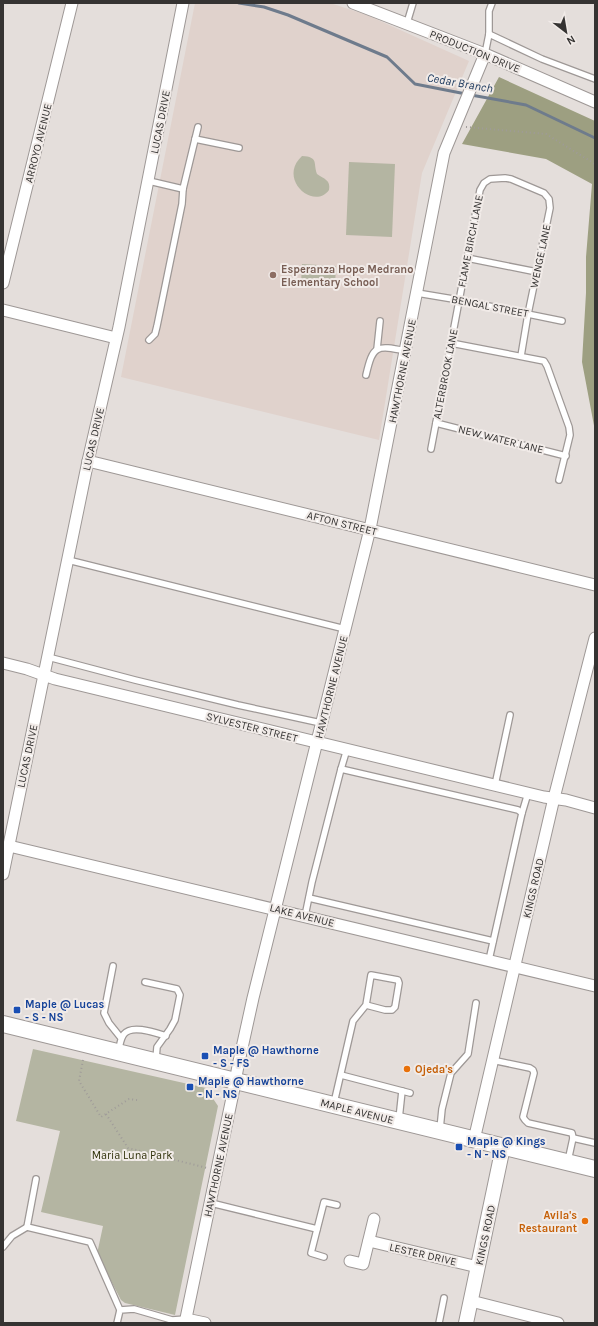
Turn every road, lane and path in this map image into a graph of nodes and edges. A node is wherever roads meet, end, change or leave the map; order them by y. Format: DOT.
graph roads {
  1 [pos="72,3"];
  2 [pos="183,3"];
  3 [pos="353,3"];
  4 [pos="413,3"];
  5 [pos="492,3"];
  6 [pos="407,23"];
  7 [pos="489,34"];
  8 [pos="485,54"];
  9 [pos="595,79"];
  10 [pos="595,102"];
  11 [pos="198,126"];
  12 [pos="455,126"];
  13 [pos="195,139"];
  14 [pos="239,148"];
  15 [pos="595,164"];
  16 [pos="149,181"];
  17 [pos="183,189"];
  18 [pos="549,199"];
  19 [pos="467,258"];
  20 [pos="537,272"];
  21 [pos="3,283"];
  22 [pos="417,293"];
  23 [pos="459,300"];
  24 [pos="3,310"];
  25 [pos="528,314"];
  26 [pos="562,321"];
  27 [pos="380,322"];
  28 [pos="116,338"];
  29 [pos="149,340"];
  30 [pos="451,343"];
  31 [pos="377,349"];
  32 [pos="406,351"];
  33 [pos="521,356"];
  34 [pos="366,375"];
  35 [pos="436,423"];
  36 [pos="431,449"];
  37 [pos="566,456"];
  38 [pos="88,461"];
  39 [pos="559,480"];
  40 [pos="370,530"];
  41 [pos="68,560"];
  42 [pos="595,585"];
  43 [pos="345,630"];
  44 [pos="595,638"];
  45 [pos="48,657"];
  46 [pos="3,663"];
  47 [pos="44,676"];
  48 [pos="510,715"];
  49 [pos="321,722"];
  50 [pos="316,742"];
  51 [pos="346,749"];
  52 [pos="341,770"];
  53 [pos="495,785"];
  54 [pos="528,793"];
  55 [pos="554,798"];
  56 [pos="595,808"];
  57 [pos="522,813"];
  58 [pos="9,846"];
  59 [pos="3,874"];
  60 [pos="309,898"];
  61 [pos="275,909"];
  62 [pos="305,916"];
  63 [pos="493,941"];
  64 [pos="489,960"];
  65 [pos="113,966"];
  66 [pos="515,967"];
  67 [pos="145,982"];
  68 [pos="595,986"];
  69 [pos="476,1003"];
  70 [pos="366,1005"];
  71 [pos="3,1024"];
  72 [pos="166,1036"];
  73 [pos="120,1045"];
  74 [pos="83,1060"];
  75 [pos="492,1060"];
  76 [pos="155,1062"];
  77 [pos="341,1075"];
  78 [pos="236,1081"];
  79 [pos="402,1091"];
  80 [pos="410,1093"];
  81 [pos="138,1100"];
  82 [pos="334,1105"];
  83 [pos="106,1114"];
  84 [pos="399,1121"];
  85 [pos="440,1131"];
  86 [pos="573,1138"];
  87 [pos="474,1140"];
  88 [pos="595,1143"];
  89 [pos="503,1147"];
  90 [pos="568,1162"];
  91 [pos="208,1168"];
  92 [pos="595,1169"];
  93 [pos="36,1179"];
  94 [pos="211,1203"];
  95 [pos="337,1205"];
  96 [pos="374,1219"];
  97 [pos="27,1228"];
  98 [pos="317,1230"];
  99 [pos="369,1241"];
  100 [pos="3,1246"];
  101 [pos="324,1257"];
  102 [pos="350,1261"];
  103 [pos="478,1267"];
  104 [pos="444,1298"];
  105 [pos="471,1301"];
  106 [pos="120,1310"];
  107 [pos="186,1321"];
  108 [pos="117,1323"];
  109 [pos="206,1323"];
  110 [pos="439,1323"];
  111 [pos="466,1323"];
  112 [pos="558,1323"];
  1 -- 21 [label="street, ARROYO AVENUE"];
  2 -- 16 [label="street, LUCAS DRIVE"];
  3 -- 6 [label="street, PRODUCTION DRIVE"];
  4 -- 6 [label="lane"];
  5 -- 7 [label="lane"];
  6 -- 8 [label="street, PRODUCTION DRIVE"];
  7 -- 8 [label="lane"];
  7 -- 9 [label="lane"];
  8 -- 10 [label="street, PRODUCTION DRIVE"];
  8 -- 12 [label="street, HAWTHORNE AVENUE"];
  11 -- 13 [label="lane"];
  12 -- 15 [label="path"];
  12 -- 22 [label="street, HAWTHORNE AVENUE"];
  13 -- 14 [label="lane"];
  13 -- 17 [label="lane"];
  16 -- 17 [label="lane"];
  16 -- 28 [label="street, LUCAS DRIVE"];
  17 -- 29 [label="lane"];
  18 -- 19 [label="lane, FLAME BIRCH LANE"];
  18 -- 20 [label="lane, WENGE LANE"];
  19 -- 20 [label="lane"];
  19 -- 23 [label="lane, FLAME BIRCH LANE"];
  20 -- 25 [label="lane, WENGE LANE"];
  22 -- 23 [label="lane, BENGAL STREET"];
  22 -- 32 [label="street, HAWTHORNE AVENUE"];
  23 -- 25 [label="lane, BENGAL STREET"];
  23 -- 30 [label="lane, ALTERBROOK LANE"];
  24 -- 28 [label="street"];
  25 -- 26 [label="lane, BENGAL STREET"];
  25 -- 33 [label="lane, WENGE LANE"];
  27 -- 31 [label="lane"];
  28 -- 38 [label="street, LUCAS DRIVE"];
  30 -- 33 [label="lane"];
  30 -- 35 [label="lane, ALTERBROOK LANE"];
  31 -- 32 [label="lane"];
  31 -- 34 [label="lane"];
  32 -- 40 [label="street, HAWTHORNE AVENUE"];
  33 -- 37 [label="lane"];
  35 -- 36 [label="lane, ALTERBROOK LANE"];
  35 -- 37 [label="lane, NEW WATER LANE"];
  37 -- 39 [label="lane"];
  38 -- 40 [label="street, AFTON STREET"];
  38 -- 41 [label="street, LUCAS DRIVE"];
  40 -- 42 [label="street, AFTON STREET"];
  40 -- 43 [label="street, HAWTHORNE AVENUE"];
  41 -- 43 [label="lane"];
  41 -- 45 [label="street, LUCAS DRIVE"];
  43 -- 49 [label="street, HAWTHORNE AVENUE"];
  44 -- 55 [label="street, KINGS ROAD"];
  45 -- 47 [label="street, LUCAS DRIVE"];
  45 -- 49 [label="lane"];
  46 -- 47 [label="street, SYLVESTER STREET"];
  47 -- 50 [label="street, SYLVESTER STREET"];
  47 -- 58 [label="street, LUCAS DRIVE"];
  48 -- 53 [label="lane"];
  49 -- 50 [label="street, HAWTHORNE AVENUE"];
  50 -- 51 [label="street, SYLVESTER STREET"];
  50 -- 61 [label="street, HAWTHORNE AVENUE"];
  51 -- 52 [label="lane"];
  51 -- 53 [label="street, SYLVESTER STREET"];
  52 -- 57 [label="lane"];
  52 -- 60 [label="lane"];
  53 -- 54 [label="street, SYLVESTER STREET"];
  54 -- 55 [label="street, SYLVESTER STREET"];
  54 -- 57 [label="lane"];
  55 -- 56 [label="street, SYLVESTER STREET"];
  55 -- 66 [label="street, KINGS ROAD"];
  57 -- 63 [label="lane"];
  58 -- 59 [label="street, LUCAS DRIVE"];
  58 -- 61 [label="street, LAKE AVENUE"];
  60 -- 62 [label="lane"];
  60 -- 63 [label="lane"];
  61 -- 62 [label="street, LAKE AVENUE"];
  61 -- 78 [label="street, HAWTHORNE AVENUE"];
  62 -- 64 [label="street, LAKE AVENUE"];
  63 -- 64 [label="lane"];
  64 -- 66 [label="street, LAKE AVENUE"];
  65 -- 73 [label="lane"];
  66 -- 68 [label="street, LAKE AVENUE"];
  66 -- 75 [label="street, KINGS ROAD"];
  67 -- 72 [label="lane"];
  69 -- 85 [label="lane"];
  70 -- 70 [label="lane"];
  70 -- 77 [label="lane"];
  71 -- 73 [label="main road, MAPLE AVENUE"];
  72 -- 73 [label="lane"];
  72 -- 76 [label="lane"];
  73 -- 76 [label="main road, MAPLE AVENUE"];
  74 -- 83 [label="path"];
  75 -- 86 [label="lane"];
  75 -- 87 [label="street, KINGS ROAD"];
  76 -- 78 [label="main road, MAPLE AVENUE"];
  77 -- 79 [label="lane"];
  77 -- 82 [label="lane"];
  78 -- 82 [label="main road, MAPLE AVENUE"];
  78 -- 94 [label="street, HAWTHORNE AVENUE"];
  79 -- 80 [label="lane"];
  79 -- 84 [label="lane"];
  81 -- 83 [label="path"];
  82 -- 84 [label="main road, MAPLE AVENUE"];
  83 -- 91 [label="path"];
  84 -- 85 [label="main road, MAPLE AVENUE"];
  85 -- 87 [label="main road, MAPLE AVENUE"];
  86 -- 88 [label="lane"];
  86 -- 90 [label="lane"];
  87 -- 89 [label="main road, MAPLE AVENUE"];
  89 -- 90 [label="main road, MAPLE AVENUE"];
  89 -- 103 [label="street, KINGS ROAD"];
  90 -- 92 [label="main road, MAPLE AVENUE"];
  93 -- 97 [label="lane"];
  94 -- 98 [label="lane"];
  94 -- 107 [label="street, HAWTHORNE AVENUE"];
  95 -- 98 [label="lane"];
  96 -- 99 [label="street"];
  97 -- 100 [label="lane"];
  97 -- 106 [label="lane"];
  98 -- 101 [label="lane"];
  99 -- 102 [label="street"];
  99 -- 103 [label="street, LESTER DRIVE"];
  103 -- 105 [label="street, KINGS ROAD"];
  104 -- 110 [label="lane"];
  105 -- 111 [label="street, KINGS ROAD"];
  105 -- 112 [label="street"];
  106 -- 107 [label="lane"];
  106 -- 108 [label="lane"];
  107 -- 109 [label="street"];
}
